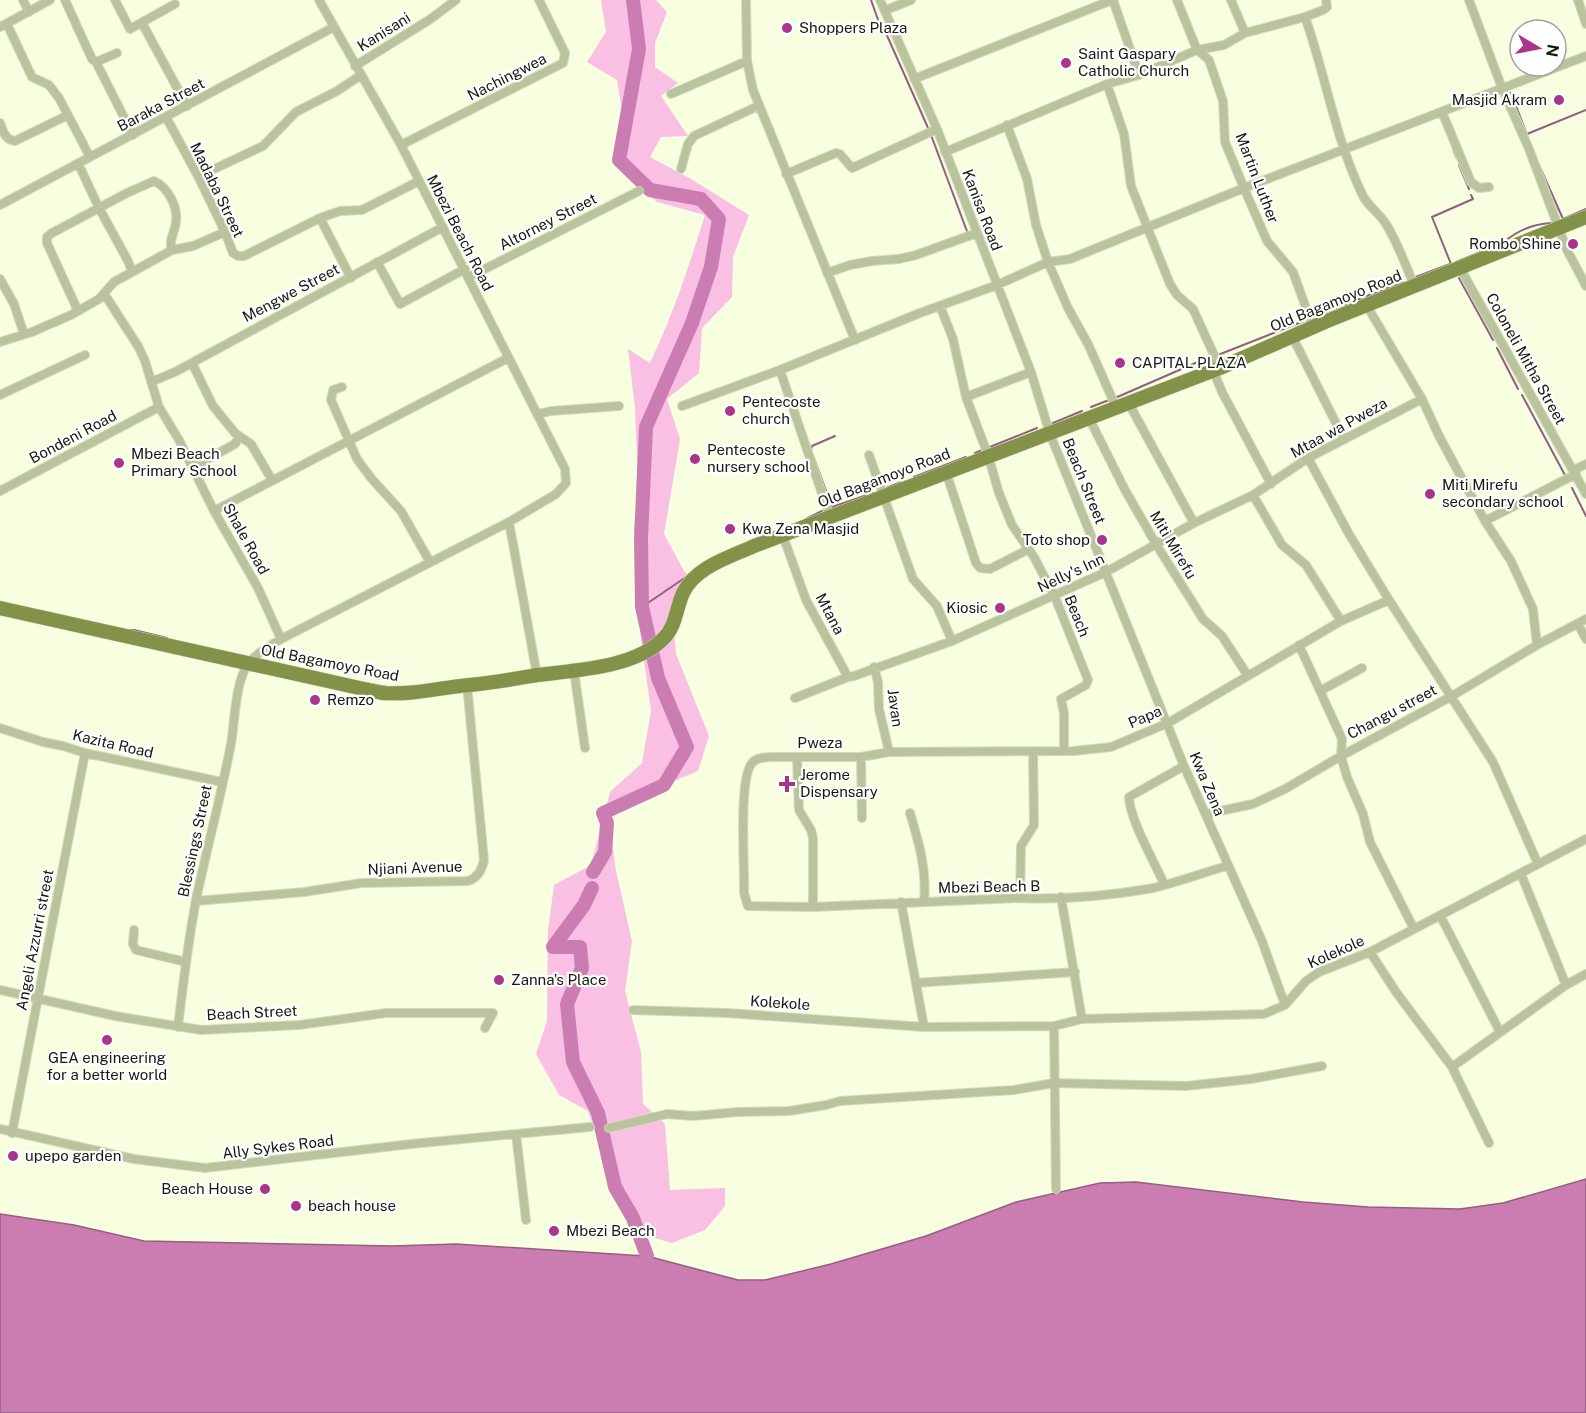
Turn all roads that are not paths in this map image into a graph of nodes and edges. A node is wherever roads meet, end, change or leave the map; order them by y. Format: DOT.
graph roads {
  1 [pos="23,0"];
  2 [pos="50,0"];
  3 [pos="65,0"];
  4 [pos="115,0"];
  5 [pos="319,0"];
  6 [pos="456,0"];
  7 [pos="538,0"];
  8 [pos="746,0"];
  9 [pos="880,0"];
  10 [pos="911,0"];
  11 [pos="1112,0"];
  12 [pos="1177,0"];
  13 [pos="1231,0"];
  14 [pos="1326,0"];
  15 [pos="1469,0"];
  16 [pos="175,4"];
  17 [pos="1582,5"];
  18 [pos="886,10"];
  19 [pos="29,12"];
  20 [pos="1305,17"];
  21 [pos="141,23"];
  22 [pos="1586,24"];
  23 [pos="3,26"];
  24 [pos="334,27"];
  25 [pos="1245,33"];
  26 [pos="1197,50"];
  27 [pos="117,54"];
  28 [pos="1586,57"];
  29 [pos="747,61"];
  30 [pos="96,62"];
  31 [pos="355,66"];
  32 [pos="361,75"];
  33 [pos="1138,75"];
  34 [pos="914,79"];
  35 [pos="1107,84"];
  36 [pos="1502,88"];
  37 [pos="671,94"];
  38 [pos="187,106"];
  39 [pos="758,106"];
  40 [pos="1442,112"];
  41 [pos="68,115"];
  42 [pos="166,117"];
  43 [pos="0,123"];
  44 [pos="1007,125"];
  45 [pos="936,129"];
  46 [pos="133,135"];
  47 [pos="401,145"];
  48 [pos="1344,149"];
  49 [pos="945,152"];
  50 [pos="90,157"];
  51 [pos="78,163"];
  52 [pos="681,169"];
  53 [pos="786,174"];
  54 [pos="199,178"];
  55 [pos="419,180"];
  56 [pos="1489,187"];
  57 [pos="1244,188"];
  58 [pos="639,191"];
  59 [pos="0,205"];
  60 [pos="99,208"];
  61 [pos="1586,217"];
  62 [pos="320,218"];
  63 [pos="443,227"];
  64 [pos="1560,227"];
  65 [pos="1148,228"];
  66 [pos="225,232"];
  67 [pos="977,233"];
  68 [pos="172,250"];
  69 [pos="377,262"];
  70 [pos="1048,262"];
  71 [pos="1460,268"];
  72 [pos="132,272"];
  73 [pos="466,273"];
  74 [pos="827,273"];
  75 [pos="351,278"];
  76 [pos="0,279"];
  77 [pos="997,285"];
  78 [pos="1586,286"];
  79 [pos="1415,287"];
  80 [pos="105,295"];
  81 [pos="940,306"];
  82 [pos="1366,306"];
  83 [pos="78,311"];
  84 [pos="1313,327"];
  85 [pos="24,334"];
  86 [pos="1292,336"];
  87 [pos="855,340"];
  88 [pos="0,342"];
  89 [pos="85,355"];
  90 [pos="508,358"];
  91 [pos="192,363"];
  92 [pos="1216,369"];
  93 [pos="780,370"];
  94 [pos="1031,372"];
  95 [pos="151,382"];
  96 [pos="342,387"];
  97 [pos="0,395"];
  98 [pos="966,397"];
  99 [pos="1422,399"];
  100 [pos="1122,404"];
  101 [pos="619,406"];
  102 [pos="682,406"];
  103 [pos="159,407"];
  104 [pos="538,414"];
  105 [pos="1089,418"];
  106 [pos="1050,434"];
  107 [pos="239,437"];
  108 [pos="1344,439"];
  109 [pos="349,441"];
  110 [pos="869,455"];
  111 [pos="988,455"];
  112 [pos="1308,458"];
  113 [pos="1586,464"];
  114 [pos="193,467"];
  115 [pos="945,472"];
  116 [pos="1575,472"];
  117 [pos="272,480"];
  118 [pos="1271,484"];
  119 [pos="0,491"];
  120 [pos="1586,494"];
  121 [pos="1253,495"];
  122 [pos="884,497"];
  123 [pos="214,511"];
  124 [pos="830,517"];
  125 [pos="1485,521"];
  126 [pos="509,522"];
  127 [pos="1194,523"];
  128 [pos="783,536"];
  129 [pos="1156,544"];
  130 [pos="1029,549"];
  131 [pos="430,562"];
  132 [pos="1106,572"];
  133 [pos="1055,597"];
  134 [pos="1389,600"];
  135 [pos="0,608"];
  136 [pos="1341,621"];
  137 [pos="1582,622"];
  138 [pos="281,639"];
  139 [pos="1586,639"];
  140 [pos="952,640"];
  141 [pos="1299,645"];
  142 [pos="1537,645"];
  143 [pos="249,663"];
  144 [pos="874,667"];
  145 [pos="1362,668"];
  146 [pos="574,671"];
  147 [pos="537,675"];
  148 [pos="1248,676"];
  149 [pos="848,677"];
  150 [pos="467,685"];
  151 [pos="1320,691"];
  152 [pos="1452,696"];
  153 [pos="795,698"];
  154 [pos="1168,723"];
  155 [pos="0,728"];
  156 [pos="585,748"];
  157 [pos="1033,751"];
  158 [pos="1064,751"];
  159 [pos="889,752"];
  160 [pos="85,753"];
  161 [pos="1341,756"];
  162 [pos="797,757"];
  163 [pos="861,757"];
  164 [pos="1184,766"];
  165 [pos="222,782"];
  166 [pos="910,813"];
  167 [pos="1206,814"];
  168 [pos="862,818"];
  169 [pos="1586,838"];
  170 [pos="1538,864"];
  171 [pos="1227,866"];
  172 [pos="1521,874"];
  173 [pos="1164,884"];
  174 [pos="1061,897"];
  175 [pos="1020,898"];
  176 [pos="196,901"];
  177 [pos="901,902"];
  178 [pos="924,902"];
  179 [pos="748,906"];
  180 [pos="813,906"];
  181 [pos="1440,915"];
  182 [pos="1414,929"];
  183 [pos="134,930"];
  184 [pos="1370,952"];
  185 [pos="186,962"];
  186 [pos="1075,972"];
  187 [pos="1586,974"];
  188 [pos="915,983"];
  189 [pos="1566,986"];
  190 [pos="0,990"];
  191 [pos="38,999"];
  192 [pos="1285,1005"];
  193 [pos="633,1010"];
  194 [pos="1082,1019"];
  195 [pos="1054,1026"];
  196 [pos="178,1027"];
  197 [pos="924,1027"];
  198 [pos="485,1028"];
  199 [pos="1500,1032"];
  200 [pos="1322,1066"];
  201 [pos="1452,1067"];
  202 [pos="1054,1083"];
  203 [pos="590,1127"];
  204 [pos="609,1128"];
  205 [pos="0,1129"];
  206 [pos="12,1133"];
  207 [pos="516,1134"];
  208 [pos="1489,1143"];
  209 [pos="1056,1190"];
  210 [pos="526,1220"];
  1 -- 19 [label="street"];
  2 -- 19 [label="street"];
  3 -- 30 [label="street"];
  4 -- 21 [label="street"];
  5 -- 24 [label="street, Mbezi Beach Road"];
  6 -- 31 [label="street, Kanisani"];
  7 -- 47 [label="street, Nachingwea"];
  8 -- 29 [label="street"];
  9 -- 18 [label="street, Kanisa Road"];
  10 -- 18 [label="street"];
  11 -- 33 [label="street"];
  11 -- 34 [label="street"];
  12 -- 26 [label="street, Martin Luther"];
  13 -- 25 [label="street"];
  14 -- 20 [label="street"];
  15 -- 36 [label="street"];
  16 -- 21 [label="street"];
  17 -- 22 [label="street"];
  18 -- 34 [label="street, Kanisa Road"];
  19 -- 23 [label="street"];
  20 -- 25 [label="street"];
  20 -- 48 [label="street"];
  21 -- 38 [label="street"];
  23 -- 41 [label="street"];
  24 -- 31 [label="street, Mbezi Beach Road"];
  24 -- 38 [label="street, Baraka Street"];
  25 -- 26 [label="street"];
  26 -- 33 [label="street"];
  26 -- 57 [label="street, Martin Luther"];
  27 -- 30 [label="street"];
  28 -- 36 [label="street"];
  29 -- 37 [label="street"];
  29 -- 39 [label="street"];
  30 -- 46 [label="street"];
  31 -- 32 [label="street, Mbezi Beach Road"];
  32 -- 47 [label="street, Mbezi Beach Road"];
  32 -- 54 [label="street"];
  33 -- 35 [label="street"];
  34 -- 45 [label="street, Kanisa Road"];
  35 -- 44 [label="street"];
  35 -- 65 [label="street"];
  36 -- 40 [label="street"];
  36 -- 64 [label="street"];
  38 -- 42 [label="street, Baraka Street"];
  39 -- 52 [label="street"];
  39 -- 53 [label="street"];
  40 -- 48 [label="street"];
  40 -- 56 [label="street"];
  41 -- 43 [label="street"];
  41 -- 50 [label="street"];
  42 -- 46 [label="street, Baraka Street"];
  42 -- 54 [label="street, Madaba Street"];
  44 -- 49 [label="street"];
  44 -- 70 [label="street"];
  45 -- 49 [label="street, Kanisa Road"];
  45 -- 53 [label="street"];
  46 -- 50 [label="street, Baraka Street"];
  47 -- 55 [label="street, Mbezi Beach Road"];
  48 -- 57 [label="street"];
  48 -- 79 [label="street"];
  49 -- 67 [label="street, Kanisa Road"];
  50 -- 51 [label="street, Baraka Street"];
  51 -- 59 [label="street, Baraka Street"];
  51 -- 60 [label="street"];
  53 -- 74 [label="street"];
  54 -- 66 [label="street, Madaba Street"];
  55 -- 62 [label="street, Madaba Street"];
  55 -- 63 [label="street, Mbezi Beach Road"];
  57 -- 65 [label="street"];
  57 -- 84 [label="street, Martin Luther"];
  58 -- 73 [label="street, Altorney Street"];
  60 -- 68 [label="street"];
  60 -- 72 [label="street"];
  60 -- 83 [label="street"];
  61 -- 64 [label="main road, Old Bagamoyo Road"];
  62 -- 66 [label="street, Madaba Street"];
  62 -- 75 [label="street"];
  63 -- 69 [label="street, Mengwe Street"];
  63 -- 73 [label="street, Mbezi Beach Road"];
  64 -- 71 [label="main road, Old Bagamoyo Road"];
  64 -- 78 [label="street"];
  65 -- 70 [label="street"];
  65 -- 92 [label="street"];
  66 -- 68 [label="street"];
  67 -- 74 [label="street"];
  67 -- 77 [label="street, Kanisa Road"];
  68 -- 72 [label="street"];
  69 -- 73 [label="street, Altorney Street"];
  69 -- 75 [label="street, Mengwe Street"];
  70 -- 77 [label="street"];
  70 -- 100 [label="street"];
  71 -- 79 [label="main road, Old Bagamoyo Road"];
  71 -- 116 [label="street, Coloneli Mitha Street"];
  72 -- 80 [label="street"];
  73 -- 90 [label="street, Mbezi Beach Road"];
  74 -- 87 [label="street"];
  75 -- 91 [label="street, Mengwe Street"];
  76 -- 85 [label="street"];
  77 -- 81 [label="street"];
  77 -- 94 [label="street, Kanisa Road"];
  79 -- 82 [label="main road, Old Bagamoyo Road"];
  80 -- 83 [label="street"];
  80 -- 95 [label="street, Shale Road"];
  81 -- 87 [label="street"];
  81 -- 98 [label="street, Beach"];
  82 -- 84 [label="main road, Old Bagamoyo Road"];
  82 -- 99 [label="street"];
  83 -- 85 [label="street"];
  84 -- 86 [label="main road, Old Bagamoyo Road"];
  85 -- 88 [label="street"];
  86 -- 92 [label="main road, Old Bagamoyo Road"];
  86 -- 108 [label="street"];
  87 -- 93 [label="street"];
  89 -- 97 [label="street"];
  90 -- 104 [label="street, Mbezi Beach Road"];
  90 -- 109 [label="street"];
  91 -- 95 [label="street, Mengwe Street"];
  91 -- 107 [label="street"];
  92 -- 100 [label="main road, Old Bagamoyo Road"];
  92 -- 118 [label="street"];
  93 -- 102 [label="street"];
  93 -- 124 [label="street"];
  94 -- 98 [label="street"];
  94 -- 106 [label="street, Kanisa Road"];
  95 -- 103 [label="street, Shale Road"];
  96 -- 109 [label="street"];
  98 -- 111 [label="street, Beach"];
  99 -- 108 [label="street, Mtaa wa Pweza"];
  99 -- 125 [label="street"];
  100 -- 105 [label="main road, Old Bagamoyo Road"];
  100 -- 127 [label="street"];
  101 -- 104 [label="street"];
  103 -- 114 [label="street, Shale Road"];
  103 -- 119 [label="street, Bondeni Road"];
  104 -- 126 [label="street, Mbezi Beach Road"];
  105 -- 106 [label="main road, Old Bagamoyo Road"];
  105 -- 129 [label="street, Miti Mirefu"];
  106 -- 111 [label="main road, Old Bagamoyo Road"];
  106 -- 132 [label="street, Beach Street"];
  107 -- 114 [label="street"];
  107 -- 117 [label="street"];
  108 -- 112 [label="street, Mtaa wa Pweza"];
  109 -- 117 [label="street"];
  109 -- 131 [label="street"];
  110 -- 122 [label="street"];
  111 -- 115 [label="main road, Old Bagamoyo Road"];
  111 -- 130 [label="street, Beach"];
  112 -- 118 [label="street, Mtaa wa Pweza"];
  112 -- 134 [label="street"];
  113 -- 116 [label="street"];
  114 -- 123 [label="street, Shale Road"];
  115 -- 122 [label="main road, Old Bagamoyo Road"];
  115 -- 130 [label="street"];
  116 -- 120 [label="street, Coloneli Mitha Street"];
  116 -- 125 [label="street"];
  117 -- 123 [label="street"];
  118 -- 121 [label="street, Nelly's Inn"];
  121 -- 127 [label="street, Nelly's Inn"];
  121 -- 136 [label="street"];
  122 -- 124 [label="main road, Old Bagamoyo Road"];
  122 -- 140 [label="street"];
  123 -- 138 [label="street, Shale Road"];
  124 -- 128 [label="main road, Old Bagamoyo Road"];
  125 -- 142 [label="street"];
  126 -- 131 [label="street"];
  126 -- 147 [label="street"];
  127 -- 129 [label="street, Nelly's Inn"];
  128 -- 146 [label="main road, Old Bagamoyo Road"];
  128 -- 149 [label="street, Mtana"];
  129 -- 132 [label="street, Nelly's Inn"];
  129 -- 148 [label="street, Miti Mirefu"];
  130 -- 133 [label="street, Beach"];
  131 -- 138 [label="street"];
  132 -- 133 [label="street, Nelly's Inn"];
  132 -- 154 [label="street, Kwa Zena"];
  133 -- 140 [label="street, Nelly's Inn"];
  133 -- 158 [label="street, Beach"];
  134 -- 136 [label="street, Papa"];
  134 -- 152 [label="street"];
  135 -- 143 [label="main road, Old Bagamoyo Road"];
  136 -- 141 [label="street, Papa"];
  137 -- 139 [label="street"];
  137 -- 142 [label="street, Changu street"];
  138 -- 143 [label="street"];
  140 -- 144 [label="street, Nelly's Inn"];
  141 -- 148 [label="street, Papa"];
  141 -- 151 [label="street"];
  142 -- 152 [label="street, Changu street"];
  143 -- 150 [label="main road, Old Bagamoyo Road"];
  143 -- 165 [label="street, Blessings Street"];
  144 -- 149 [label="street"];
  144 -- 159 [label="street, Javan"];
  145 -- 151 [label="street"];
  146 -- 147 [label="main road, Old Bagamoyo Road"];
  146 -- 156 [label="street"];
  147 -- 150 [label="main road, Old Bagamoyo Road"];
  148 -- 154 [label="street, Papa"];
  149 -- 153 [label="street"];
  150 -- 176 [label="street, Njiani Avenue"];
  151 -- 161 [label="street"];
  152 -- 161 [label="street, Changu street"];
  152 -- 170 [label="street"];
  154 -- 158 [label="street, Papa"];
  154 -- 164 [label="street, Kwa Zena"];
  155 -- 160 [label="street, Kazita Road"];
  157 -- 158 [label="street, Papa"];
  157 -- 159 [label="street, Pweza"];
  157 -- 175 [label="street"];
  159 -- 163 [label="street, Pweza"];
  160 -- 165 [label="street, Kazita Road"];
  160 -- 191 [label="street, Angeli Azzurri street"];
  161 -- 167 [label="street, Changu street"];
  161 -- 182 [label="street"];
  162 -- 163 [label="street, Pweza"];
  162 -- 179 [label="street, Pweza"];
  162 -- 180 [label="street"];
  163 -- 168 [label="street"];
  164 -- 167 [label="street, Kwa Zena"];
  164 -- 173 [label="street"];
  165 -- 176 [label="street, Blessings Street"];
  166 -- 178 [label="street"];
  167 -- 171 [label="street, Kwa Zena"];
  169 -- 170 [label="street, Kolekole"];
  170 -- 172 [label="street, Kolekole"];
  171 -- 173 [label="street, Mbezi Beach B"];
  171 -- 192 [label="street, Kwa Zena"];
  172 -- 181 [label="street, Kolekole"];
  172 -- 189 [label="street"];
  173 -- 174 [label="street, Mbezi Beach B"];
  174 -- 175 [label="street, Mbezi Beach B"];
  174 -- 186 [label="street"];
  175 -- 178 [label="street, Mbezi Beach B"];
  176 -- 185 [label="street, Blessings Street"];
  177 -- 178 [label="street, Mbezi Beach B"];
  177 -- 180 [label="street, Mbezi Beach B"];
  177 -- 188 [label="street"];
  179 -- 180 [label="street, Mbezi Beach B"];
  181 -- 182 [label="street, Kolekole"];
  181 -- 199 [label="street"];
  182 -- 184 [label="street, Kolekole"];
  183 -- 185 [label="street"];
  184 -- 192 [label="street, Kolekole"];
  184 -- 201 [label="street"];
  185 -- 196 [label="street, Blessings Street"];
  186 -- 188 [label="street"];
  186 -- 194 [label="street"];
  187 -- 189 [label="street"];
  188 -- 197 [label="street"];
  189 -- 199 [label="street"];
  190 -- 191 [label="street, Beach Street"];
  191 -- 196 [label="street, Beach Street"];
  191 -- 206 [label="street, Angeli Azzurri street"];
  192 -- 194 [label="street, Kolekole"];
  193 -- 197 [label="street, Kolekole"];
  194 -- 195 [label="street, Kolekole"];
  195 -- 197 [label="street, Kolekole"];
  195 -- 202 [label="street"];
  196 -- 198 [label="street, Beach Street"];
  199 -- 201 [label="street"];
  200 -- 202 [label="street"];
  201 -- 208 [label="street"];
  202 -- 204 [label="street"];
  202 -- 209 [label="street"];
  203 -- 207 [label="street, Ally Sykes Road"];
  205 -- 206 [label="street, Ally Sykes Road"];
  206 -- 207 [label="street, Ally Sykes Road"];
  207 -- 210 [label="street"];
}
